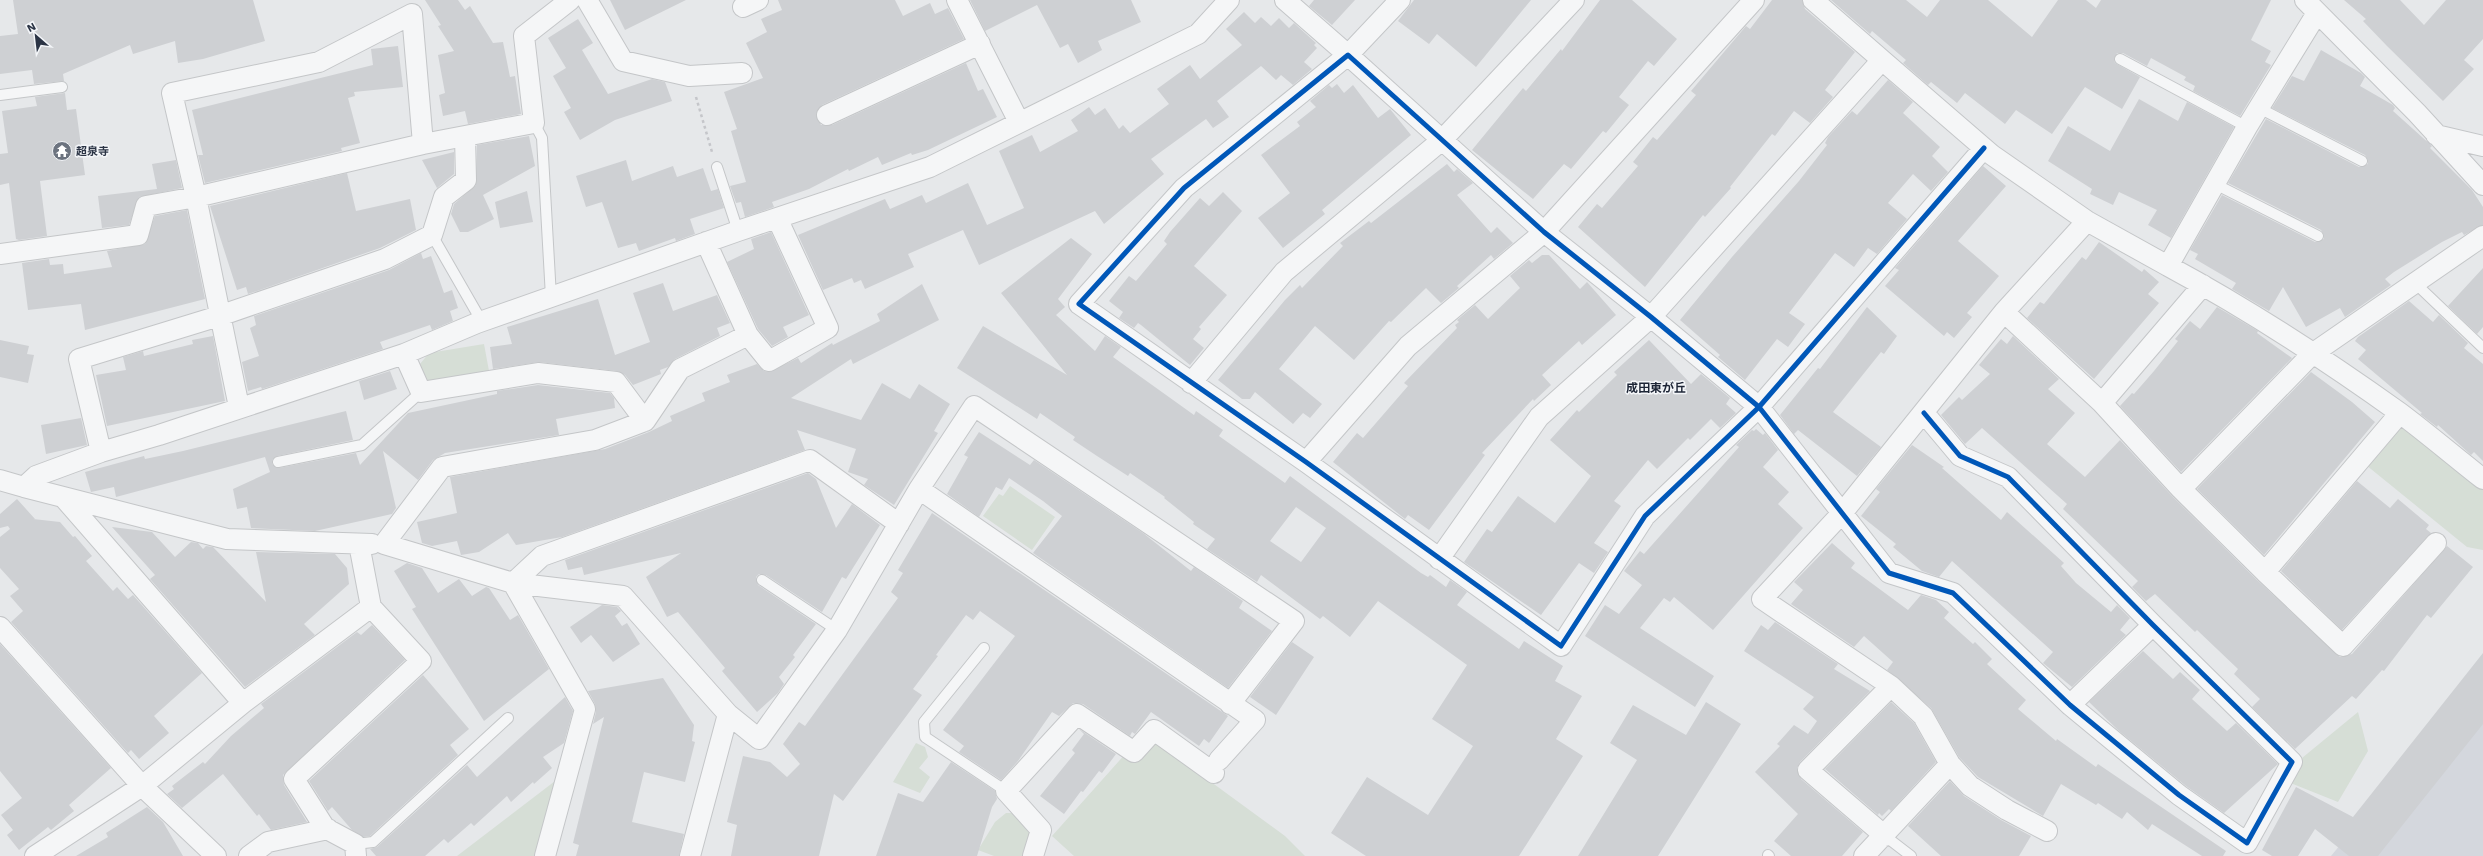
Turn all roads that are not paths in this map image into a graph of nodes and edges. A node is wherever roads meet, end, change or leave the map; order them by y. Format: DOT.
graph roads {
  1 [pos="570,0"];
  2 [pos="586,0"];
  3 [pos="957,0"];
  4 [pos="1285,0"];
  5 [pos="1400,0"];
  6 [pos="1574,0"];
  7 [pos="1754,0"];
  8 [pos="1813,0"];
  9 [pos="1221,3"];
  10 [pos="2311,6"];
  11 [pos="411,7"];
  12 [pos="980,44"];
  13 [pos="1348,55"];
  14 [pos="1882,60"];
  15 [pos="2120,60"];
  16 [pos="742,73"];
  17 [pos="62,87"];
  18 [pos="0,95"];
  19 [pos="2259,108"];
  20 [pos="826,115"];
  21 [pos="1019,122"];
  22 [pos="534,123"];
  23 [pos="2247,127"];
  24 [pos="2436,134"];
  25 [pos="465,136"];
  26 [pos="1442,140"];
  27 [pos="423,144"];
  28 [pos="2483,146"];
  29 [pos="1984,148"];
  30 [pos="2362,161"];
  31 [pos="717,166"];
  32 [pos="2215,184"];
  33 [pos="2483,185"];
  34 [pos="196,197"];
  35 [pos="777,218"];
  36 [pos="2087,221"];
  37 [pos="738,231"];
  38 [pos="1544,232"];
  39 [pos="432,235"];
  40 [pos="2318,236"];
  41 [pos="2483,236"];
  42 [pos="706,242"];
  43 [pos="0,254"];
  44 [pos="2168,266"];
  45 [pos="2415,283"];
  46 [pos="2203,285"];
  47 [pos="551,298"];
  48 [pos="2004,312"];
  49 [pos="219,316"];
  50 [pos="1651,317"];
  51 [pos="482,322"];
  52 [pos="748,335"];
  53 [pos="2483,348"];
  54 [pos="404,354"];
  55 [pos="2312,354"];
  56 [pos="1191,384"];
  57 [pos="421,392"];
  58 [pos="2102,403"];
  59 [pos="238,407"];
  60 [pos="1759,408"];
  61 [pos="2400,413"];
  62 [pos="1924,414"];
  63 [pos="645,421"];
  64 [pos="101,452"];
  65 [pos="278,462"];
  66 [pos="1306,462"];
  67 [pos="2483,479"];
  68 [pos="0,480"];
  69 [pos="24,487"];
  70 [pos="919,489"];
  71 [pos="2181,489"];
  72 [pos="64,498"];
  73 [pos="1843,512"];
  74 [pos="900,524"];
  75 [pos="2436,543"];
  76 [pos="359,544"];
  77 [pos="384,544"];
  78 [pos="1439,560"];
  79 [pos="2265,572"];
  80 [pos="762,580"];
  81 [pos="513,583"];
  82 [pos="371,606"];
  83 [pos="2153,625"];
  84 [pos="0,627"];
  85 [pos="837,630"];
  86 [pos="984,648"];
  87 [pos="1891,686"];
  88 [pos="243,703"];
  89 [pos="1230,704"];
  90 [pos="2070,705"];
  91 [pos="728,714"];
  92 [pos="508,718"];
  93 [pos="1950,764"];
  94 [pos="142,786"];
  95 [pos="1006,791"];
  96 [pos="328,829"];
  97 [pos="2047,831"];
  98 [pos="1885,836"];
  99 [pos="356,850"];
  100 [pos="35,856"];
  101 [pos="216,856"];
  102 [pos="249,856"];
  103 [pos="546,856"];
  104 [pos="690,856"];
  105 [pos="1033,856"];
  106 [pos="1864,856"];
  107 [pos="1911,856"];
  1 -- 22 [label="street"];
  2 -- 16 [label="street"];
  3 -- 12 [label="street"];
  4 -- 13 [label="street"];
  5 -- 13 [label="street"];
  6 -- 26 [label="street"];
  7 -- 38 [label="street"];
  8 -- 14 [label="street"];
  9 -- 21 [label="street"];
  10 -- 19 [label="street"];
  10 -- 24 [label="street"];
  11 -- 27 [label="street"];
  11 -- 34 [label="street"];
  12 -- 20 [label="street"];
  12 -- 21 [label="street"];
  13 -- 26 [label="street"];
  13 -- 56 [label="street"];
  14 -- 29 [label="street"];
  14 -- 50 [label="street"];
  15 -- 23 [label="lane"];
  17 -- 18 [label="lane"];
  19 -- 23 [label="street"];
  19 -- 30 [label="lane"];
  21 -- 35 [label="street"];
  22 -- 25 [label="street"];
  22 -- 47 [label="lane"];
  23 -- 32 [label="street"];
  24 -- 28 [label="street"];
  24 -- 33 [label="street"];
  25 -- 27 [label="street"];
  25 -- 39 [label="street"];
  26 -- 38 [label="street"];
  26 -- 56 [label="street"];
  27 -- 34 [label="street"];
  29 -- 36 [label="street"];
  29 -- 60 [label="street"];
  31 -- 37 [label="lane"];
  32 -- 40 [label="lane"];
  32 -- 44 [label="street"];
  34 -- 43 [label="street"];
  34 -- 49 [label="street"];
  35 -- 37 [label="street"];
  35 -- 52 [label="street"];
  36 -- 44 [label="street"];
  36 -- 48 [label="street"];
  37 -- 42 [label="street"];
  38 -- 50 [label="street"];
  38 -- 66 [label="street"];
  39 -- 49 [label="street"];
  39 -- 51 [label="lane"];
  41 -- 45 [label="street"];
  42 -- 47 [label="street"];
  42 -- 52 [label="street"];
  44 -- 46 [label="street"];
  45 -- 53 [label="lane"];
  45 -- 55 [label="street"];
  46 -- 55 [label="street"];
  46 -- 58 [label="street"];
  47 -- 51 [label="street"];
  48 -- 58 [label="street"];
  48 -- 62 [label="street"];
  49 -- 59 [label="street"];
  49 -- 64 [label="street"];
  50 -- 60 [label="street"];
  50 -- 78 [label="street"];
  51 -- 54 [label="street"];
  52 -- 63 [label="street"];
  54 -- 57 [label="street"];
  54 -- 59 [label="street"];
  55 -- 61 [label="street"];
  55 -- 71 [label="street"];
  56 -- 66 [label="street"];
  57 -- 63 [label="street"];
  57 -- 65 [label="lane"];
  58 -- 71 [label="street"];
  59 -- 64 [label="street"];
  60 -- 73 [label="street"];
  60 -- 78 [label="street"];
  61 -- 67 [label="street"];
  61 -- 79 [label="street"];
  62 -- 73 [label="street"];
  62 -- 83 [label="street"];
  63 -- 77 [label="street"];
  64 -- 69 [label="street"];
  66 -- 78 [label="street"];
  68 -- 69 [label="street"];
  69 -- 72 [label="street"];
  70 -- 74 [label="street"];
  70 -- 89 [label="street"];
  70 -- 89 [label="street"];
  71 -- 79 [label="street"];
  72 -- 76 [label="street"];
  72 -- 88 [label="street"];
  73 -- 87 [label="street"];
  73 -- 90 [label="street"];
  74 -- 81 [label="street"];
  74 -- 85 [label="street"];
  75 -- 79 [label="street"];
  76 -- 77 [label="street"];
  76 -- 82 [label="street"];
  77 -- 81 [label="street"];
  80 -- 85 [label="lane"];
  81 -- 91 [label="street"];
  81 -- 103 [label="street"];
  82 -- 88 [label="street"];
  82 -- 96 [label="street"];
  83 -- 90 [label="street"];
  83 -- 90 [label="street"];
  84 -- 94 [label="street"];
  85 -- 91 [label="street"];
  86 -- 95 [label="lane"];
  87 -- 93 [label="street"];
  87 -- 98 [label="street"];
  88 -- 94 [label="street"];
  89 -- 95 [label="street"];
  91 -- 104 [label="street"];
  92 -- 99 [label="lane"];
  93 -- 97 [label="street"];
  93 -- 98 [label="street"];
  94 -- 100 [label="street"];
  94 -- 101 [label="street"];
  95 -- 105 [label="street"];
  96 -- 99 [label="street"];
  96 -- 102 [label="street"];
  98 -- 106 [label="street"];
  98 -- 107 [label="lane"];
}
